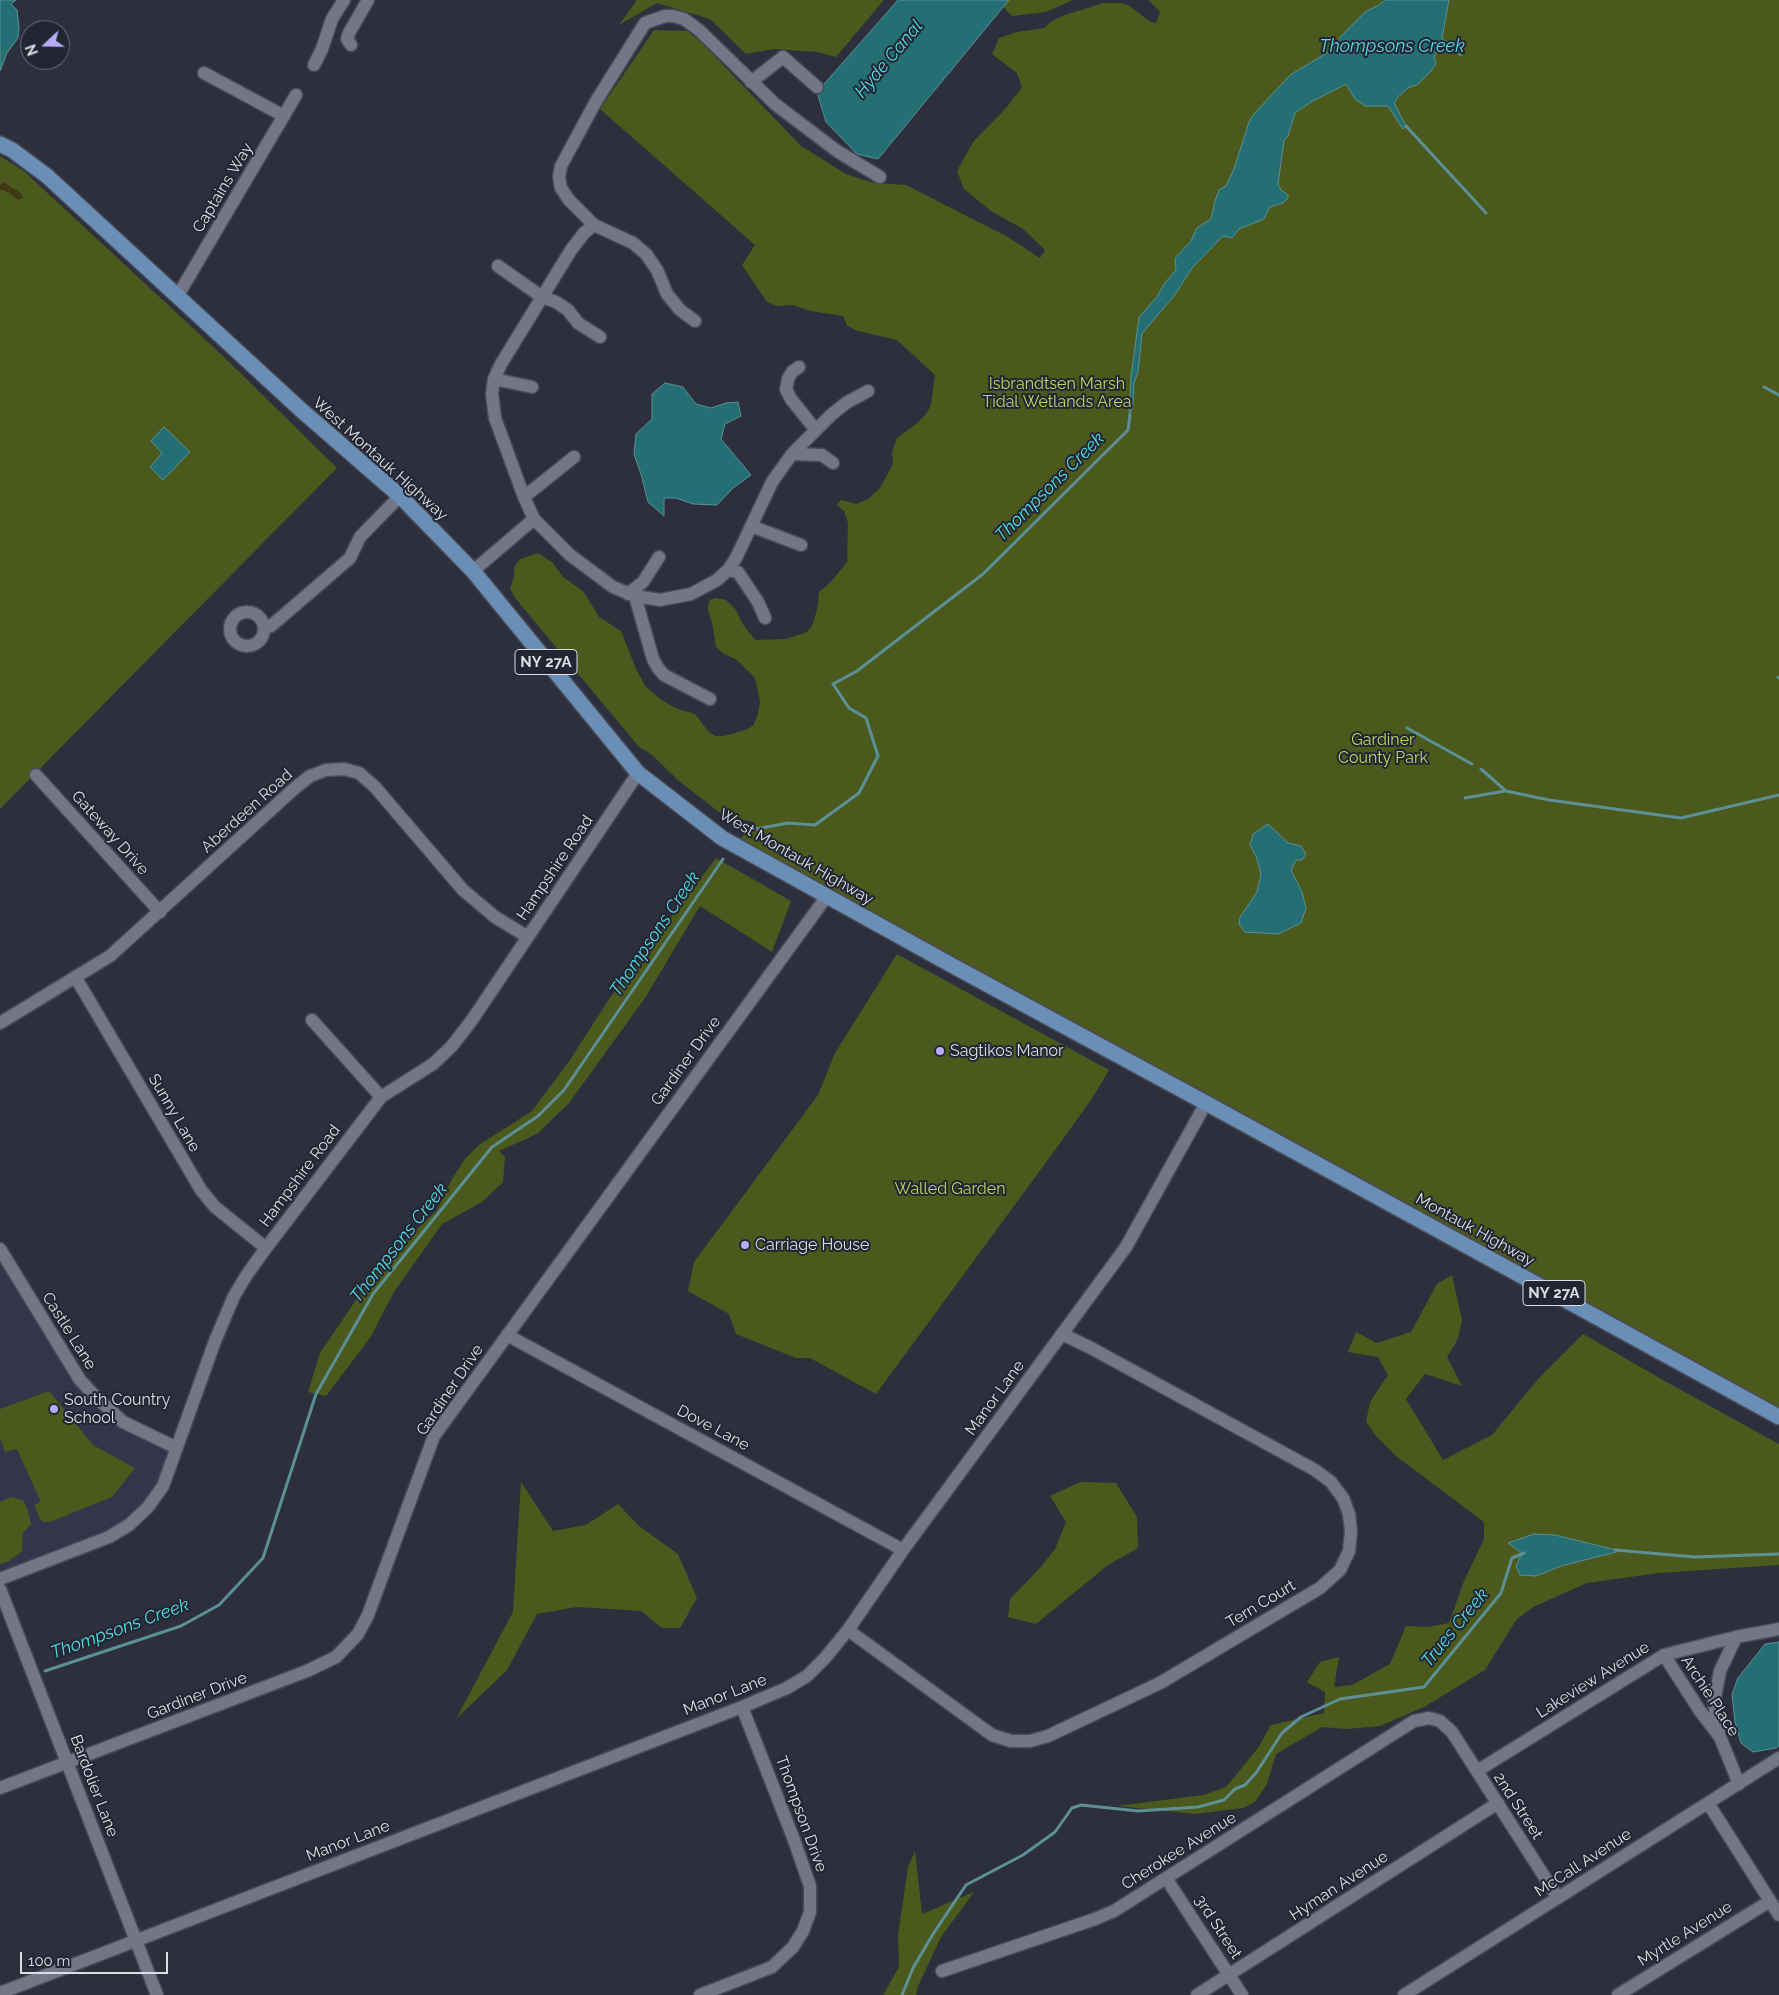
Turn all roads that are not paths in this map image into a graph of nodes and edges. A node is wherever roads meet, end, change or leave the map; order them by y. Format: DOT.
graph roads {
  1 [pos="344,0"];
  2 [pos="368,0"];
  3 [pos="350,45"];
  4 [pos="314,65"];
  5 [pos="204,73"];
  6 [pos="751,82"];
  7 [pos="817,87"];
  8 [pos="296,95"];
  9 [pos="284,116"];
  10 [pos="0,144"];
  11 [pos="880,177"];
  12 [pos="594,225"];
  13 [pos="498,266"];
  14 [pos="177,296"];
  15 [pos="542,297"];
  16 [pos="695,321"];
  17 [pos="600,337"];
  18 [pos="799,367"];
  19 [pos="494,379"];
  20 [pos="532,388"];
  21 [pos="868,391"];
  22 [pos="815,429"];
  23 [pos="792,454"];
  24 [pos="574,457"];
  25 [pos="833,463"];
  26 [pos="400,496"];
  27 [pos="524,498"];
  28 [pos="534,519"];
  29 [pos="751,526"];
  30 [pos="801,546"];
  31 [pos="659,557"];
  32 [pos="728,570"];
  33 [pos="473,571"];
  34 [pos="631,595"];
  35 [pos="765,618"];
  36 [pos="264,627"];
  37 [pos="710,699"];
  38 [pos="638,773"];
  39 [pos="36,775"];
  40 [pos="827,896"];
  41 [pos="160,912"];
  42 [pos="528,937"];
  43 [pos="76,978"];
  44 [pos="312,1020"];
  45 [pos="0,1023"];
  46 [pos="381,1097"];
  47 [pos="1206,1103"];
  48 [pos="266,1248"];
  49 [pos="0,1249"];
  50 [pos="1062,1334"];
  51 [pos="507,1336"];
  52 [pos="1779,1417"];
  53 [pos="177,1448"];
  54 [pos="903,1550"];
  55 [pos="0,1578"];
  56 [pos="0,1589"];
  57 [pos="1779,1629"];
  58 [pos="848,1630"];
  59 [pos="1736,1638"];
  60 [pos="1664,1655"];
  61 [pos="742,1707"];
  62 [pos="1414,1721"];
  63 [pos="1720,1737"];
  64 [pos="1779,1758"];
  65 [pos="67,1762"];
  66 [pos="1477,1771"];
  67 [pos="1739,1784"];
  68 [pos="0,1788"];
  69 [pos="1498,1803"];
  70 [pos="1708,1803"];
  71 [pos="1166,1878"];
  72 [pos="1558,1898"];
  73 [pos="1770,1901"];
  74 [pos="1779,1915"];
  75 [pos="136,1941"];
  76 [pos="942,1971"];
  77 [pos="1230,1975"];
  78 [pos="0,1993"];
  79 [pos="157,1995"];
  80 [pos="700,1995"];
  81 [pos="1197,1995"];
  82 [pos="1242,1995"];
  83 [pos="1404,1995"];
  84 [pos="1618,1995"];
  1 -- 4 [label="street"];
  2 -- 3 [label="street"];
  5 -- 9 [label="street"];
  6 -- 7 [label="street"];
  6 -- 11 [label="street"];
  6 -- 12 [label="street"];
  8 -- 9 [label="street, Captains Way"];
  9 -- 14 [label="street, Captains Way"];
  10 -- 14 [label="main road, West Montauk Highway / NY 27A"];
  12 -- 15 [label="street"];
  12 -- 16 [label="street"];
  13 -- 15 [label="street"];
  14 -- 26 [label="main road, West Montauk Highway / NY 27A"];
  15 -- 17 [label="street"];
  15 -- 19 [label="street"];
  18 -- 22 [label="street"];
  19 -- 20 [label="street"];
  19 -- 27 [label="street"];
  21 -- 22 [label="street"];
  22 -- 23 [label="street"];
  23 -- 25 [label="street"];
  23 -- 29 [label="street"];
  24 -- 27 [label="street"];
  26 -- 33 [label="main road, West Montauk Highway / NY 27A"];
  26 -- 36 [label="street"];
  27 -- 28 [label="street"];
  28 -- 33 [label="street"];
  28 -- 34 [label="street"];
  29 -- 30 [label="street"];
  29 -- 32 [label="street"];
  31 -- 34 [label="street"];
  32 -- 34 [label="street"];
  32 -- 35 [label="street"];
  33 -- 38 [label="main road, West Montauk Highway / NY 27A"];
  34 -- 37 [label="street"];
  38 -- 40 [label="main road, West Montauk Highway / NY 27A"];
  38 -- 42 [label="street, Hampshire Road"];
  39 -- 41 [label="street, Gateway Drive"];
  40 -- 47 [label="main road, West Montauk Highway / NY 27A"];
  40 -- 51 [label="street, Gardiner Drive"];
  41 -- 42 [label="street, Aberdeen Road"];
  41 -- 43 [label="street, Aberdeen Road"];
  42 -- 46 [label="street, Hampshire Road"];
  43 -- 45 [label="street, Aberdeen Road"];
  43 -- 48 [label="street, Sunny Lane"];
  44 -- 46 [label="street"];
  46 -- 48 [label="street, Hampshire Road"];
  47 -- 50 [label="street, Manor Lane"];
  47 -- 52 [label="main road, Montauk Highway / NY 27A"];
  48 -- 53 [label="street, Hampshire Road"];
  49 -- 53 [label="street, Castle Lane"];
  50 -- 54 [label="street, Manor Lane"];
  50 -- 58 [label="street, Tern Court"];
  51 -- 54 [label="street, Dove Lane"];
  51 -- 65 [label="street, Gardiner Drive"];
  53 -- 55 [label="street, Hampshire Road"];
  54 -- 58 [label="street, Manor Lane"];
  56 -- 65 [label="street, Bardolier Lane"];
  57 -- 59 [label="street, Lakeview Avenue"];
  58 -- 61 [label="street, Manor Lane"];
  59 -- 60 [label="street, Lakeview Avenue"];
  59 -- 63 [label="street"];
  60 -- 63 [label="street, Archie Place"];
  60 -- 66 [label="street, Lakeview Avenue"];
  61 -- 75 [label="street, Manor Lane"];
  61 -- 80 [label="street, Thompson Drive"];
  62 -- 66 [label="street, 2nd Street"];
  62 -- 71 [label="street, Cherokee Avenue"];
  63 -- 67 [label="street, Archie Place"];
  64 -- 67 [label="street, McCall Avenue"];
  65 -- 68 [label="street, Gardiner Drive"];
  65 -- 75 [label="street, Bardolier Lane"];
  66 -- 69 [label="street, 2nd Street"];
  67 -- 70 [label="street, McCall Avenue"];
  69 -- 72 [label="street, 2nd Street"];
  69 -- 77 [label="street, Hyman Avenue"];
  70 -- 72 [label="street, McCall Avenue"];
  70 -- 73 [label="street"];
  71 -- 76 [label="street, Cherokee Avenue"];
  71 -- 77 [label="street, 3rd Street"];
  72 -- 83 [label="street, McCall Avenue"];
  73 -- 74 [label="street"];
  73 -- 84 [label="street, Myrtle Avenue"];
  75 -- 78 [label="street, Manor Lane"];
  75 -- 79 [label="street, Bardolier Lane"];
  77 -- 81 [label="street, Hyman Avenue"];
  77 -- 82 [label="street, 3rd Street"];
}
